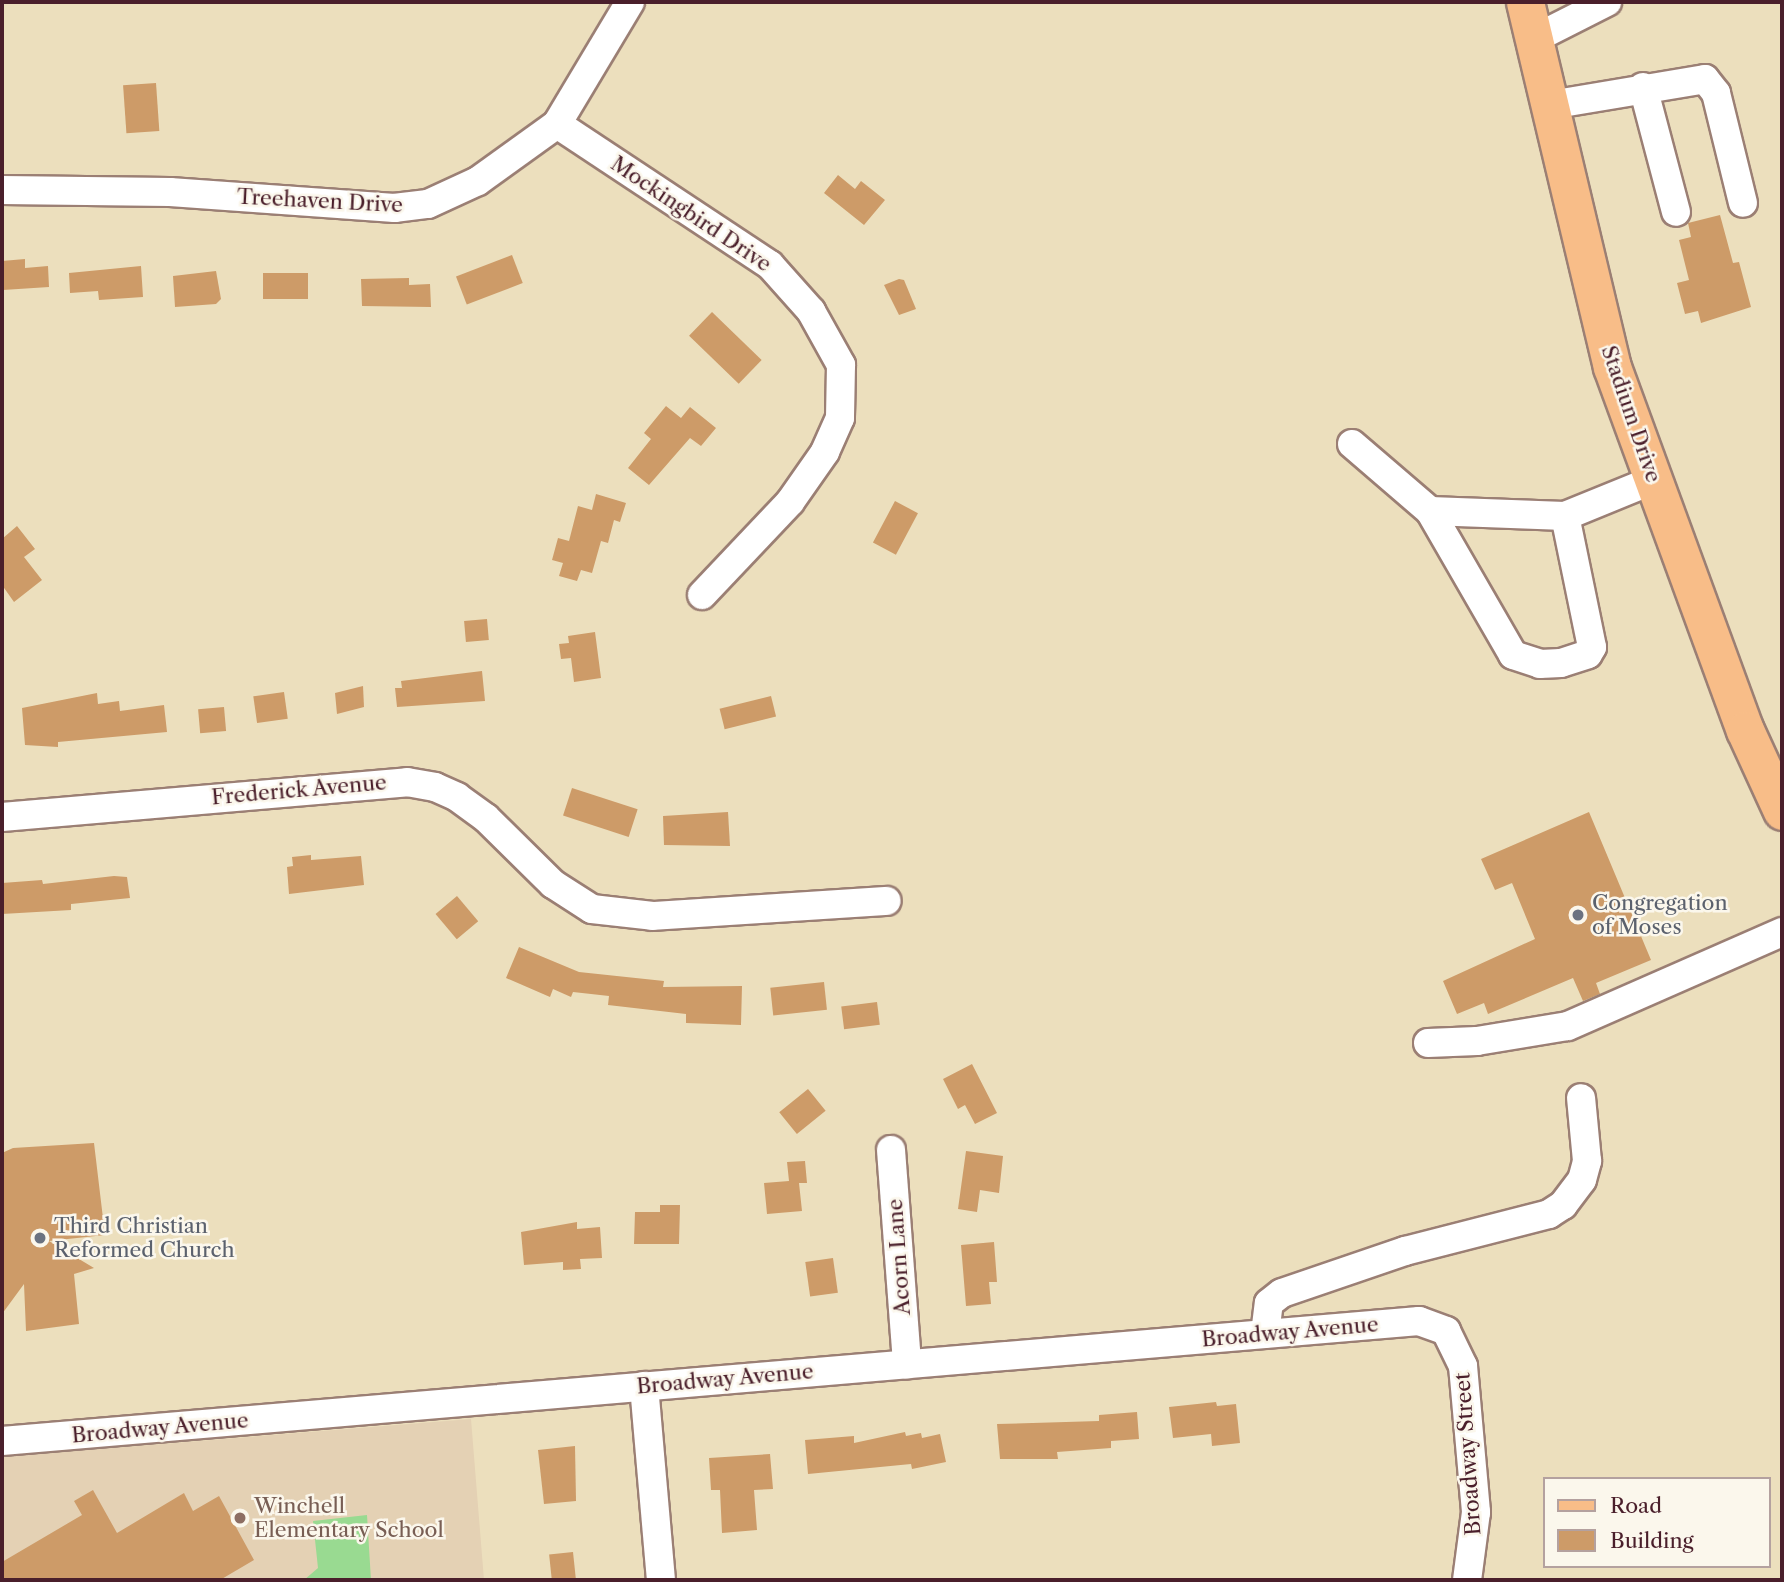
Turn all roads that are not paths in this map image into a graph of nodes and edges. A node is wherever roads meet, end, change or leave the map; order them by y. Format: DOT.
graph roads {
  1 [pos="630,2"];
  2 [pos="1525,2"];
  3 [pos="1607,2"];
  4 [pos="1534,39"];
  5 [pos="1643,87"];
  6 [pos="1549,105"];
  7 [pos="557,124"];
  8 [pos="2,190"];
  9 [pos="1743,203"];
  10 [pos="1676,212"];
  11 [pos="1352,444"];
  12 [pos="1653,480"];
  13 [pos="1430,511"];
  14 [pos="1565,516"];
  15 [pos="702,595"];
  16 [pos="1782,811"];
  17 [pos="2,817"];
  18 [pos="887,901"];
  19 [pos="1782,932"];
  20 [pos="1429,1043"];
  21 [pos="1581,1098"];
  22 [pos="891,1150"];
  23 [pos="1446,1331"];
  24 [pos="1265,1334"];
  25 [pos="907,1364"];
  26 [pos="644,1386"];
  27 [pos="2,1441"];
  28 [pos="661,1580"];
  29 [pos="1467,1580"];
  1 -- 7 [label="street, Treehaven Drive"];
  2 -- 4 [label="main road, Stadium Drive"];
  3 -- 4 [label="street"];
  4 -- 6 [label="main road, Stadium Drive"];
  5 -- 6 [label="street"];
  5 -- 9 [label="street"];
  5 -- 10 [label="street"];
  6 -- 12 [label="main road, Stadium Drive"];
  7 -- 8 [label="street, Treehaven Drive"];
  7 -- 15 [label="street, Mockingbird Drive"];
  11 -- 13 [label="street"];
  12 -- 14 [label="street"];
  12 -- 16 [label="main road, Stadium Drive"];
  13 -- 14 [label="street"];
  13 -- 14 [label="street"];
  17 -- 18 [label="street, Frederick Avenue"];
  19 -- 20 [label="street"];
  21 -- 24 [label="street"];
  22 -- 25 [label="street, Acorn Lane"];
  23 -- 24 [label="street, Broadway Avenue"];
  23 -- 29 [label="street, Broadway Street"];
  24 -- 25 [label="street, Broadway Avenue"];
  25 -- 26 [label="street, Broadway Avenue"];
  26 -- 27 [label="street, Broadway Avenue"];
  26 -- 28 [label="street"];
}
